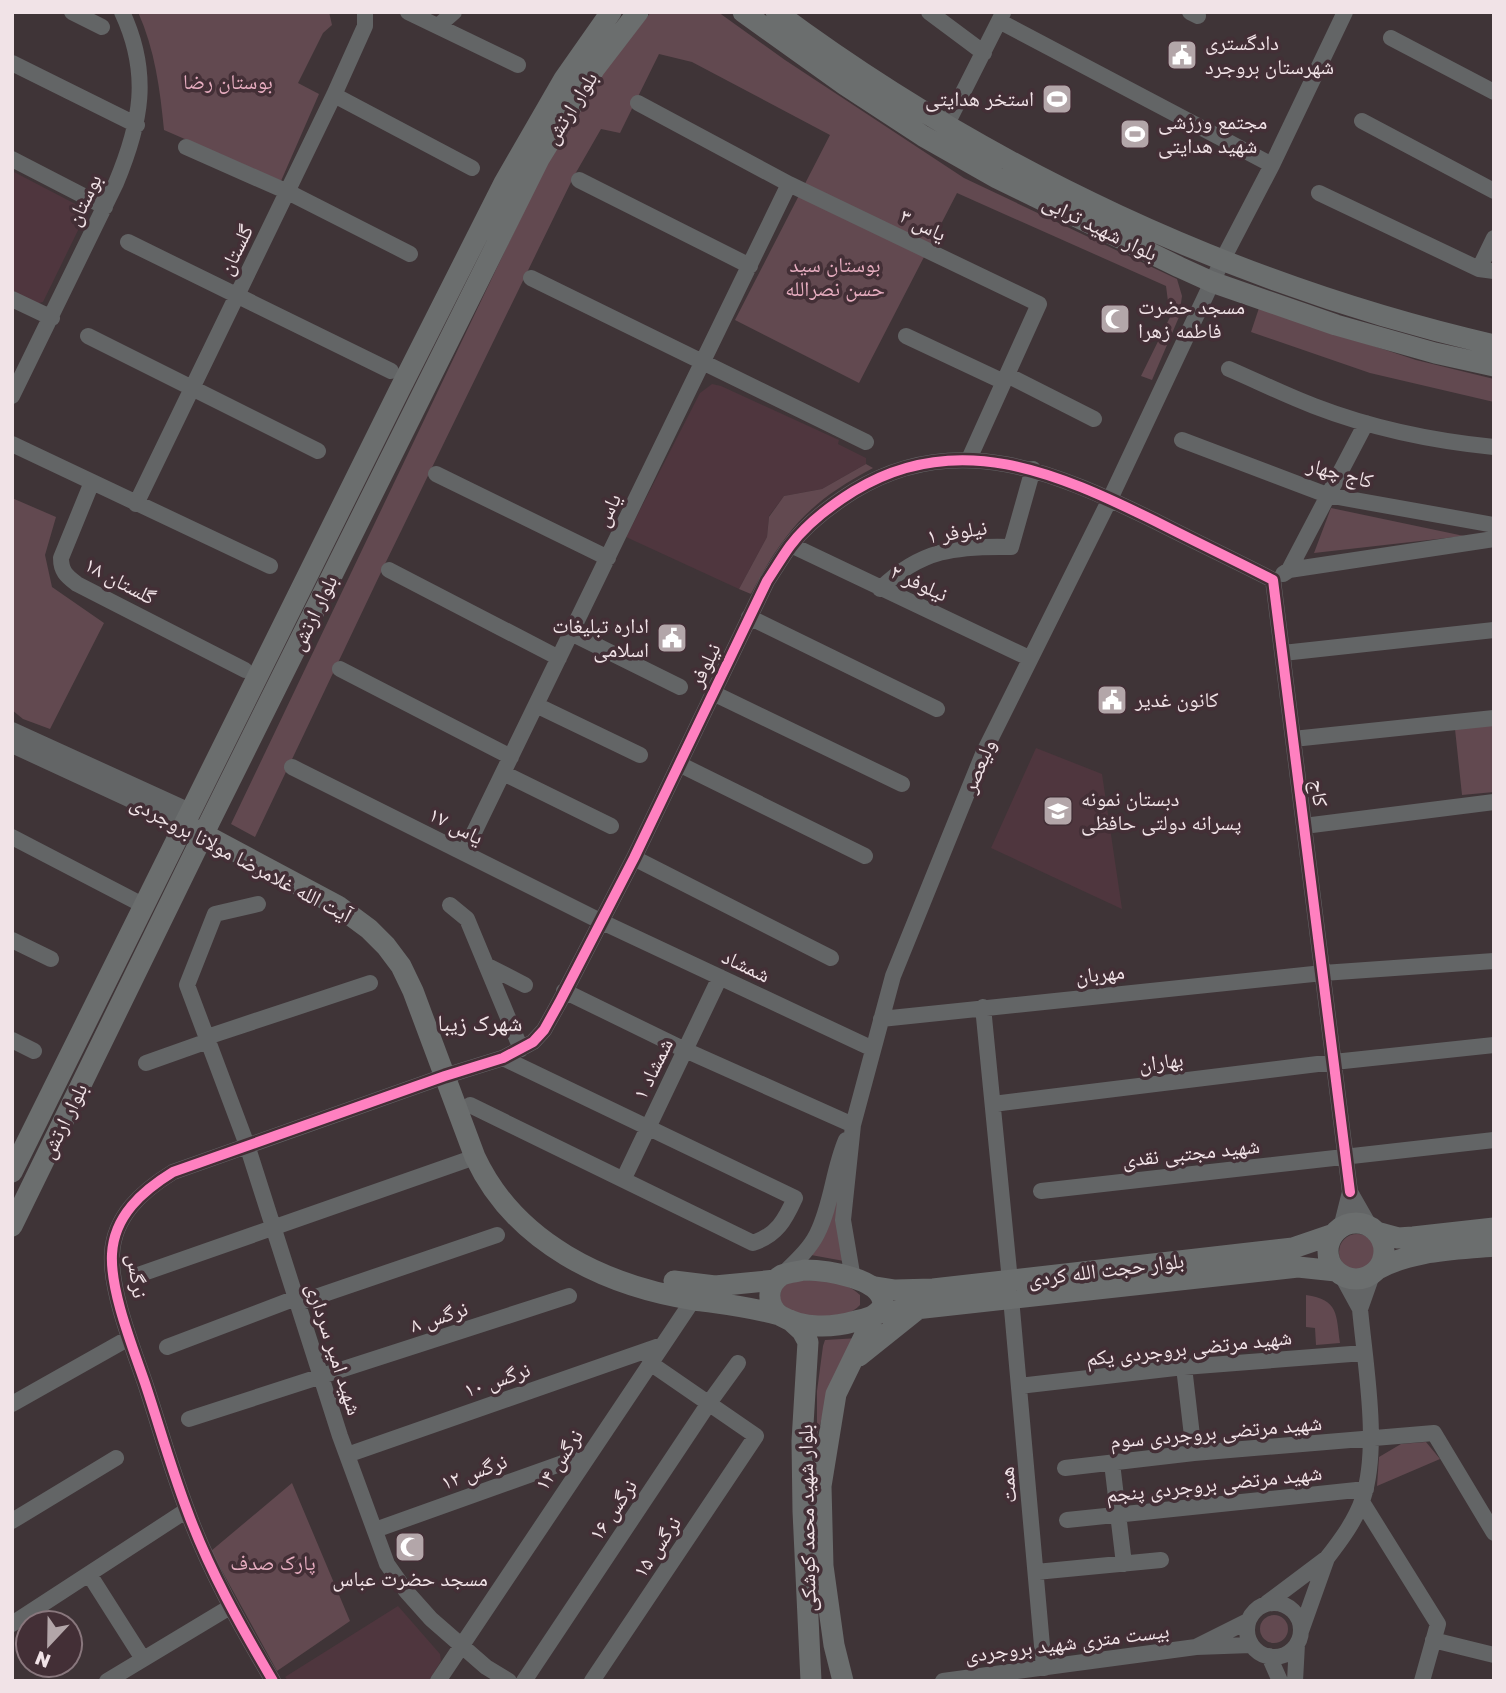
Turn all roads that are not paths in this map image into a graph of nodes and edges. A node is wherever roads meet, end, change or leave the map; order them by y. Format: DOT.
graph roads {
  1 [pos="72,12"];
  2 [pos="122,12"];
  3 [pos="365,12"];
  4 [pos="408,12"];
  5 [pos="454,12"];
  6 [pos="611,12"];
  7 [pos="638,12"];
  8 [pos="743,12"];
  9 [pos="776,12"];
  10 [pos="929,12"];
  11 [pos="1345,12"];
  12 [pos="1001,17"];
  13 [pos="438,26"];
  14 [pos="102,27"];
  15 [pos="1391,38"];
  16 [pos="984,53"];
  17 [pos="12,63"];
  18 [pos="518,65"];
  19 [pos="1494,92"];
  20 [pos="334,96"];
  21 [pos="638,103"];
  22 [pos="1362,121"];
  23 [pos="137,125"];
  24 [pos="946,126"];
  25 [pos="186,147"];
  26 [pos="12,159"];
  27 [pos="1272,165"];
  28 [pos="472,168"];
  29 [pos="579,180"];
  30 [pos="789,184"];
  31 [pos="1494,191"];
  32 [pos="288,192"];
  33 [pos="1319,192"];
  34 [pos="105,206"];
  35 [pos="1494,239"];
  36 [pos="128,242"];
  37 [pos="410,254"];
  38 [pos="1222,261"];
  39 [pos="750,266"];
  40 [pos="1487,270"];
  41 [pos="531,278"];
  42 [pos="1212,282"];
  43 [pos="238,295"];
  44 [pos="12,299"];
  45 [pos="52,318"];
  46 [pos="88,336"];
  47 [pos="906,336"];
  48 [pos="1494,345"];
  49 [pos="702,363"];
  50 [pos="1494,366"];
  51 [pos="1229,369"];
  52 [pos="399,374"];
  53 [pos="1005,379"];
  54 [pos="426,386"];
  55 [pos="192,388"];
  56 [pos="12,396"];
  57 [pos="1094,419"];
  58 [pos="1366,423"];
  59 [pos="1182,440"];
  60 [pos="866,442"];
  61 [pos="12,444"];
  62 [pos="1494,447"];
  63 [pos="318,451"];
  64 [pos="969,459"];
  65 [pos="1033,469"];
  66 [pos="436,474"];
  67 [pos="92,482"];
  68 [pos="1327,495"];
  69 [pos="1110,499"];
  70 [pos="136,504"];
  71 [pos="1494,525"];
  72 [pos="1494,539"];
  73 [pos="791,545"];
  74 [pos="608,558"];
  75 [pos="270,566"];
  76 [pos="388,570"];
  77 [pos="1289,570"];
  78 [pos="1273,580"];
  79 [pos="880,589"];
  80 [pos="749,617"];
  81 [pos="1494,631"];
  82 [pos="571,633"];
  83 [pos="1283,653"];
  84 [pos="559,658"];
  85 [pos="1029,658"];
  86 [pos="340,669"];
  87 [pos="245,670"];
  88 [pos="680,687"];
  89 [pos="713,693"];
  90 [pos="536,705"];
  91 [pos="937,709"];
  92 [pos="1494,718"];
  93 [pos="12,730"];
  94 [pos="1293,739"];
  95 [pos="12,745"];
  96 [pos="640,755"];
  97 [pos="511,757"];
  98 [pos="679,764"];
  99 [pos="292,767"];
  100 [pos="503,773"];
  101 [pos="902,784"];
  102 [pos="1494,802"];
  103 [pos="198,823"];
  104 [pos="611,825"];
  105 [pos="1304,826"];
  106 [pos="12,837"];
  107 [pos="464,853"];
  108 [pos="865,856"];
  109 [pos="634,858"];
  110 [pos="137,902"];
  111 [pos="258,904"];
  112 [pos="450,905"];
  113 [pos="600,921"];
  114 [pos="12,940"];
  115 [pos="831,958"];
  116 [pos="51,959"];
  117 [pos="1494,961"];
  118 [pos="486,965"];
  119 [pos="1323,973"];
  120 [pos="720,977"];
  121 [pos="370,983"];
  122 [pos="525,985"];
  123 [pos="564,992"];
  124 [pos="983,1007"];
  125 [pos="881,1019"];
  126 [pos="207,1039"];
  127 [pos="12,1040"];
  128 [pos="1494,1045"];
  129 [pos="521,1049"];
  130 [pos="873,1049"];
  131 [pos="685,1050"];
  132 [pos="34,1051"];
  133 [pos="503,1058"];
  134 [pos="1334,1062"];
  135 [pos="146,1063"];
  136 [pos="451,1074"];
  137 [pos="993,1104"];
  138 [pos="470,1105"];
  139 [pos="853,1125"];
  140 [pos="648,1129"];
  141 [pos="1494,1140"];
  142 [pos="247,1145"];
  143 [pos="475,1157"];
  144 [pos="1346,1158"];
  145 [pos="12,1172"];
  146 [pos="624,1178"];
  147 [pos="1041,1191"];
  148 [pos="1350,1192"];
  149 [pos="12,1226"];
  150 [pos="274,1227"];
  151 [pos="1494,1227"];
  152 [pos="1373,1229"];
  153 [pos="1337,1231"];
  154 [pos="497,1235"];
  155 [pos="1494,1246"];
  156 [pos="1375,1272"];
  157 [pos="1339,1273"];
  158 [pos="138,1275"];
  159 [pos="779,1278"];
  160 [pos="853,1279"];
  161 [pos="876,1287"];
  162 [pos="1010,1290"];
  163 [pos="695,1293"];
  164 [pos="569,1296"];
  165 [pos="297,1300"];
  166 [pos="919,1308"];
  167 [pos="1360,1310"];
  168 [pos="876,1314"];
  169 [pos="785,1317"];
  170 [pos="129,1338"];
  171 [pos="662,1345"];
  172 [pos="167,1347"];
  173 [pos="1364,1353"];
  174 [pos="855,1359"];
  175 [pos="650,1363"];
  176 [pos="738,1363"];
  177 [pos="1184,1367"];
  178 [pos="321,1378"];
  179 [pos="1019,1386"];
  180 [pos="709,1403"];
  181 [pos="12,1404"];
  182 [pos="189,1419"];
  183 [pos="1370,1438"];
  184 [pos="1194,1453"];
  185 [pos="588,1454"];
  186 [pos="347,1455"];
  187 [pos="116,1458"];
  188 [pos="1112,1463"];
  189 [pos="1065,1468"];
  190 [pos="1364,1495"];
  191 [pos="187,1510"];
  192 [pos="1117,1515"];
  193 [pos="1067,1520"];
  194 [pos="12,1521"];
  195 [pos="375,1530"];
  196 [pos="1494,1533"];
  197 [pos="1327,1558"];
  198 [pos="1161,1560"];
  199 [pos="1124,1564"];
  200 [pos="1036,1572"];
  201 [pos="89,1574"];
  202 [pos="1267,1604"];
  203 [pos="230,1607"];
  204 [pos="1248,1621"];
  205 [pos="12,1624"];
  206 [pos="1299,1637"];
  207 [pos="1433,1640"];
  208 [pos="460,1645"];
  209 [pos="1251,1645"];
  210 [pos="1196,1647"];
  211 [pos="1494,1655"];
  212 [pos="1269,1657"];
  213 [pos="143,1659"];
  214 [pos="1044,1668"];
  215 [pos="107,1681"];
  216 [pos="273,1681"];
  217 [pos="438,1681"];
  218 [pos="509,1681"];
  219 [pos="524,1681"];
  220 [pos="592,1681"];
  221 [pos="813,1681"];
  222 [pos="843,1681"];
  223 [pos="943,1681"];
  224 [pos="1280,1681"];
  225 [pos="1294,1681"];
  226 [pos="1422,1681"];
  1 -- 14 [label="street"];
  2 -- 23 [label="street, بوستان"];
  3 -- 20 [label="street, گلستان"];
  4 -- 13 [label="street"];
  5 -- 13 [label="street"];
  6 -- 52 [label="main road, بلوار ارتش"];
  7 -- 54 [label="main road, بلوار ارتش"];
  8 -- 42 [label="main road, بلوار شهید ترابی"];
  9 -- 24 [label="main road, بلوار شهید ترابی"];
  10 -- 16 [label="street"];
  11 -- 27 [label="street, ولیعصر"];
  12 -- 16 [label="street"];
  12 -- 27 [label="street"];
  13 -- 18 [label="street"];
  15 -- 19 [label="street"];
  16 -- 24 [label="street"];
  17 -- 23 [label="street"];
  20 -- 28 [label="street"];
  20 -- 32 [label="street, گلستان"];
  21 -- 30 [label="street, یاس ۳"];
  22 -- 31 [label="street"];
  23 -- 34 [label="street, بوستان"];
  24 -- 38 [label="main road, بلوار شهید ترابی"];
  25 -- 32 [label="street"];
  26 -- 34 [label="street"];
  27 -- 38 [label="street, ولیعصر"];
  29 -- 39 [label="street"];
  30 -- 39 [label="street, یاس"];
  30 -- 53 [label="street, یاس ۳"];
  32 -- 37 [label="street"];
  32 -- 43 [label="street, گلستان"];
  33 -- 40 [label="street"];
  34 -- 45 [label="street, بوستان"];
  35 -- 40 [label="street"];
  36 -- 43 [label="street"];
  38 -- 42 [label="street, ولیعصر"];
  38 -- 48 [label="main road, بلوار شهید ترابی"];
  39 -- 49 [label="street, یاس"];
  41 -- 49 [label="street"];
  42 -- 50 [label="main road, بلوار شهید ترابی"];
  42 -- 69 [label="street, ولیعصر"];
  43 -- 52 [label="street"];
  43 -- 55 [label="street, گلستان"];
  44 -- 45 [label="street"];
  45 -- 56 [label="street, بوستان"];
  46 -- 55 [label="street"];
  47 -- 53 [label="street"];
  49 -- 60 [label="street"];
  49 -- 74 [label="street, یاس"];
  51 -- 58 [label="street"];
  52 -- 54 [label="main road"];
  52 -- 103 [label="main road, بلوار ارتش"];
  53 -- 57 [label="street"];
  53 -- 64 [label="street, یاس ۳"];
  54 -- 103 [label="main road, بلوار ارتش"];
  55 -- 63 [label="street"];
  55 -- 70 [label="street, گلستان"];
  58 -- 62 [label="street"];
  58 -- 68 [label="street"];
  59 -- 68 [label="street, کاج چهار"];
  61 -- 67 [label="street"];
  64 -- 65 [label="street, نیلوفر"];
  64 -- 73 [label="street, نیلوفر"];
  65 -- 69 [label="street, نیلوفر"];
  65 -- 79 [label="street, نیلوفر ۱"];
  66 -- 74 [label="street"];
  67 -- 70 [label="street"];
  67 -- 87 [label="street, گلستان ۱۸"];
  68 -- 71 [label="street, کاج چهار"];
  68 -- 77 [label="street"];
  69 -- 78 [label="street"];
  69 -- 85 [label="street, ولیعصر"];
  70 -- 75 [label="street"];
  72 -- 77 [label="street"];
  73 -- 79 [label="street, نیلوفر ۲"];
  73 -- 80 [label="street, نیلوفر"];
  74 -- 82 [label="street, یاس"];
  76 -- 84 [label="street"];
  77 -- 78 [label="street"];
  78 -- 83 [label="street, کاج"];
  79 -- 85 [label="street, نیلوفر ۲"];
  80 -- 89 [label="street, نیلوفر"];
  80 -- 91 [label="street"];
  81 -- 83 [label="street"];
  82 -- 84 [label="street, یاس"];
  82 -- 88 [label="street"];
  83 -- 94 [label="street, کاج"];
  84 -- 90 [label="street, یاس"];
  85 -- 125 [label="street, ولیعصر"];
  86 -- 97 [label="street"];
  89 -- 98 [label="street, نیلوفر"];
  89 -- 101 [label="street"];
  90 -- 96 [label="street"];
  90 -- 97 [label="street, یاس"];
  92 -- 94 [label="street"];
  93 -- 103 [label="street, آیت الله غلامرضا مولانا بروجردی"];
  94 -- 105 [label="street, کاج"];
  95 -- 103 [label="street, آیت الله غلامرضا مولانا بروجردی"];
  97 -- 100 [label="street, یاس"];
  98 -- 108 [label="street"];
  98 -- 109 [label="street, نیلوفر"];
  99 -- 107 [label="street, یاس ۱۷"];
  100 -- 104 [label="street"];
  100 -- 107 [label="street, یاس"];
  102 -- 105 [label="street"];
  103 -- 136 [label="main road, آیت الله غلامرضا مولانا بروجردی"];
  103 -- 145 [label="main road, بلوار ارتش"];
  103 -- 149 [label="main road, بلوار ارتش"];
  105 -- 119 [label="street, کاج"];
  106 -- 110 [label="street"];
  107 -- 113 [label="street, یاس ۱۷"];
  109 -- 113 [label="street, نیلوفر"];
  109 -- 115 [label="street"];
  111 -- 126 [label="street, شهید امیر سرداری"];
  112 -- 118 [label="street"];
  113 -- 120 [label="street, شمشاد"];
  113 -- 123 [label="street, نیلوفر"];
  114 -- 116 [label="street"];
  117 -- 119 [label="street, مهربان"];
  118 -- 122 [label="street"];
  118 -- 129 [label="street"];
  119 -- 124 [label="street, مهربان"];
  119 -- 134 [label="street, کاج"];
  120 -- 130 [label="street, شمشاد"];
  120 -- 131 [label="street, شمشاد ۱"];
  121 -- 126 [label="street"];
  123 -- 129 [label="street, نیلوفر"];
  123 -- 131 [label="street"];
  124 -- 125 [label="street, مهربان"];
  124 -- 137 [label="street, همت"];
  125 -- 130 [label="street, ولیعصر"];
  126 -- 135 [label="street"];
  126 -- 142 [label="street, شهید امیر سرداری"];
  127 -- 132 [label="street"];
  128 -- 134 [label="street, بهاران"];
  129 -- 133 [label="street, نیلوفر"];
  130 -- 139 [label="street, ولیعصر"];
  131 -- 139 [label="street"];
  131 -- 140 [label="street, شمشاد ۱"];
  133 -- 136 [label="street, نیلوفر"];
  133 -- 140 [label="street"];
  134 -- 137 [label="street, بهاران"];
  134 -- 144 [label="street, کاج"];
  136 -- 138 [label="main road, آیت الله غلامرضا مولانا بروجردی"];
  136 -- 142 [label="street, نرگس"];
  136 -- 143 [label="main road, آیت الله غلامرضا مولانا بروجردی"];
  137 -- 162 [label="street, همت"];
  138 -- 146 [label="street"];
  138 -- 163 [label="main road, آیت الله غلامرضا مولانا بروجردی"];
  139 -- 159 [label="street"];
  139 -- 160 [label="street, ولیعصر"];
  140 -- 146 [label="street, شمشاد ۱"];
  140 -- 146 [label="street"];
  141 -- 144 [label="street, شهید مجتبی نقدی"];
  142 -- 150 [label="street, شهید امیر سرداری"];
  142 -- 170 [label="street, نرگس"];
  143 -- 150 [label="street"];
  143 -- 163 [label="main road, آیت الله غلامرضا مولانا بروجردی"];
  144 -- 147 [label="street, شهید مجتبی نقدی"];
  144 -- 148 [label="street, کاج"];
  148 -- 152 [label="street, کاج"];
  148 -- 153 [label="street, کاج"];
  150 -- 158 [label="street"];
  150 -- 165 [label="street, شهید امیر سرداری"];
  151 -- 152 [label="main road"];
  152 -- 153 [label="main road"];
  152 -- 156 [label="main road"];
  153 -- 157 [label="main road"];
  153 -- 162 [label="main road, بلوار حجت الله کردی"];
  154 -- 165 [label="street"];
  155 -- 156 [label="main road"];
  156 -- 157 [label="main road"];
  156 -- 167 [label="street"];
  157 -- 162 [label="main road, بلوار حجت الله کردی"];
  157 -- 167 [label="street"];
  159 -- 160 [label="main road"];
  159 -- 163 [label="main road, آیت الله غلامرضا مولانا بروجردی"];
  159 -- 169 [label="main road"];
  160 -- 161 [label="main road"];
  161 -- 162 [label="main road, بلوار حجت الله کردی"];
  161 -- 168 [label="main road"];
  162 -- 166 [label="main road, بلوار حجت الله کردی"];
  162 -- 179 [label="street, همت"];
  163 -- 169 [label="main road, آیت الله غلامرضا مولانا بروجردی"];
  163 -- 171 [label="street, نرگس ۱۴"];
  164 -- 178 [label="street, نرگس ۸"];
  165 -- 172 [label="street"];
  165 -- 178 [label="street, شهید امیر سرداری"];
  166 -- 168 [label="main road, بلوار حجت الله کردی"];
  166 -- 174 [label="main road"];
  167 -- 173 [label="street"];
  168 -- 169 [label="main road"];
  168 -- 174 [label="main road, بلوار شهید محمد کوشکی"];
  169 -- 221 [label="main road, بلوار شهید محمد کوشکی"];
  170 -- 181 [label="street"];
  170 -- 191 [label="street, نرگس"];
  171 -- 175 [label="street, نرگس ۱۴"];
  171 -- 186 [label="street, نرگس ۱۰"];
  173 -- 177 [label="street, شهید مرتضی بروجردی یکم"];
  173 -- 183 [label="street"];
  174 -- 222 [label="main road, بلوار شهید محمد کوشکی"];
  175 -- 180 [label="street"];
  175 -- 185 [label="street, نرگس ۱۴"];
  176 -- 180 [label="street, نرگس ۱۶"];
  177 -- 179 [label="street, شهید مرتضی بروجردی یکم"];
  177 -- 184 [label="street"];
  178 -- 182 [label="street, نرگس ۸"];
  178 -- 186 [label="street, شهید امیر سرداری"];
  179 -- 200 [label="street, همت"];
  180 -- 219 [label="street, نرگس ۱۶"];
  180 -- 220 [label="street, نرگس ۱۵"];
  183 -- 184 [label="street, شهید مرتضی بروجردی سوم"];
  183 -- 190 [label="street"];
  183 -- 196 [label="street, شهید مرتضی بروجردی سوم"];
  184 -- 188 [label="street, شهید مرتضی بروجردی سوم"];
  185 -- 195 [label="street, نرگس ۱۲"];
  185 -- 208 [label="street, نرگس ۱۴"];
  186 -- 195 [label="street, شهید امیر سرداری"];
  187 -- 194 [label="street"];
  188 -- 189 [label="street, شهید مرتضی بروجردی سوم"];
  188 -- 192 [label="street"];
  190 -- 192 [label="street, شهید مرتضی بروجردی پنجم"];
  190 -- 197 [label="street"];
  190 -- 207 [label="street"];
  191 -- 201 [label="street"];
  191 -- 203 [label="street, نرگس"];
  192 -- 193 [label="street, شهید مرتضی بروجردی پنجم"];
  192 -- 199 [label="street"];
  195 -- 208 [label="street, شهید امیر سرداری"];
  197 -- 202 [label="street"];
  197 -- 206 [label="street"];
  198 -- 199 [label="street"];
  199 -- 200 [label="street"];
  200 -- 214 [label="street, همت"];
  201 -- 205 [label="street"];
  201 -- 213 [label="street"];
  202 -- 204 [label="street"];
  202 -- 206 [label="street"];
  203 -- 213 [label="street"];
  203 -- 216 [label="street, نرگس"];
  204 -- 209 [label="street"];
  204 -- 210 [label="street, بیست متری شهید بروجردی"];
  206 -- 212 [label="street"];
  206 -- 225 [label="street"];
  207 -- 211 [label="street"];
  207 -- 226 [label="street"];
  208 -- 217 [label="street, نرگس ۱۴"];
  208 -- 218 [label="street, شهید امیر سرداری"];
  209 -- 210 [label="street, بیست متری شهید بروجردی"];
  209 -- 212 [label="street"];
  210 -- 214 [label="street, بیست متری شهید بروجردی"];
  212 -- 224 [label="street"];
  213 -- 215 [label="street"];
  214 -- 223 [label="street, بیست متری شهید بروجردی"];
  221 -- 222 [label="main road"];
}
